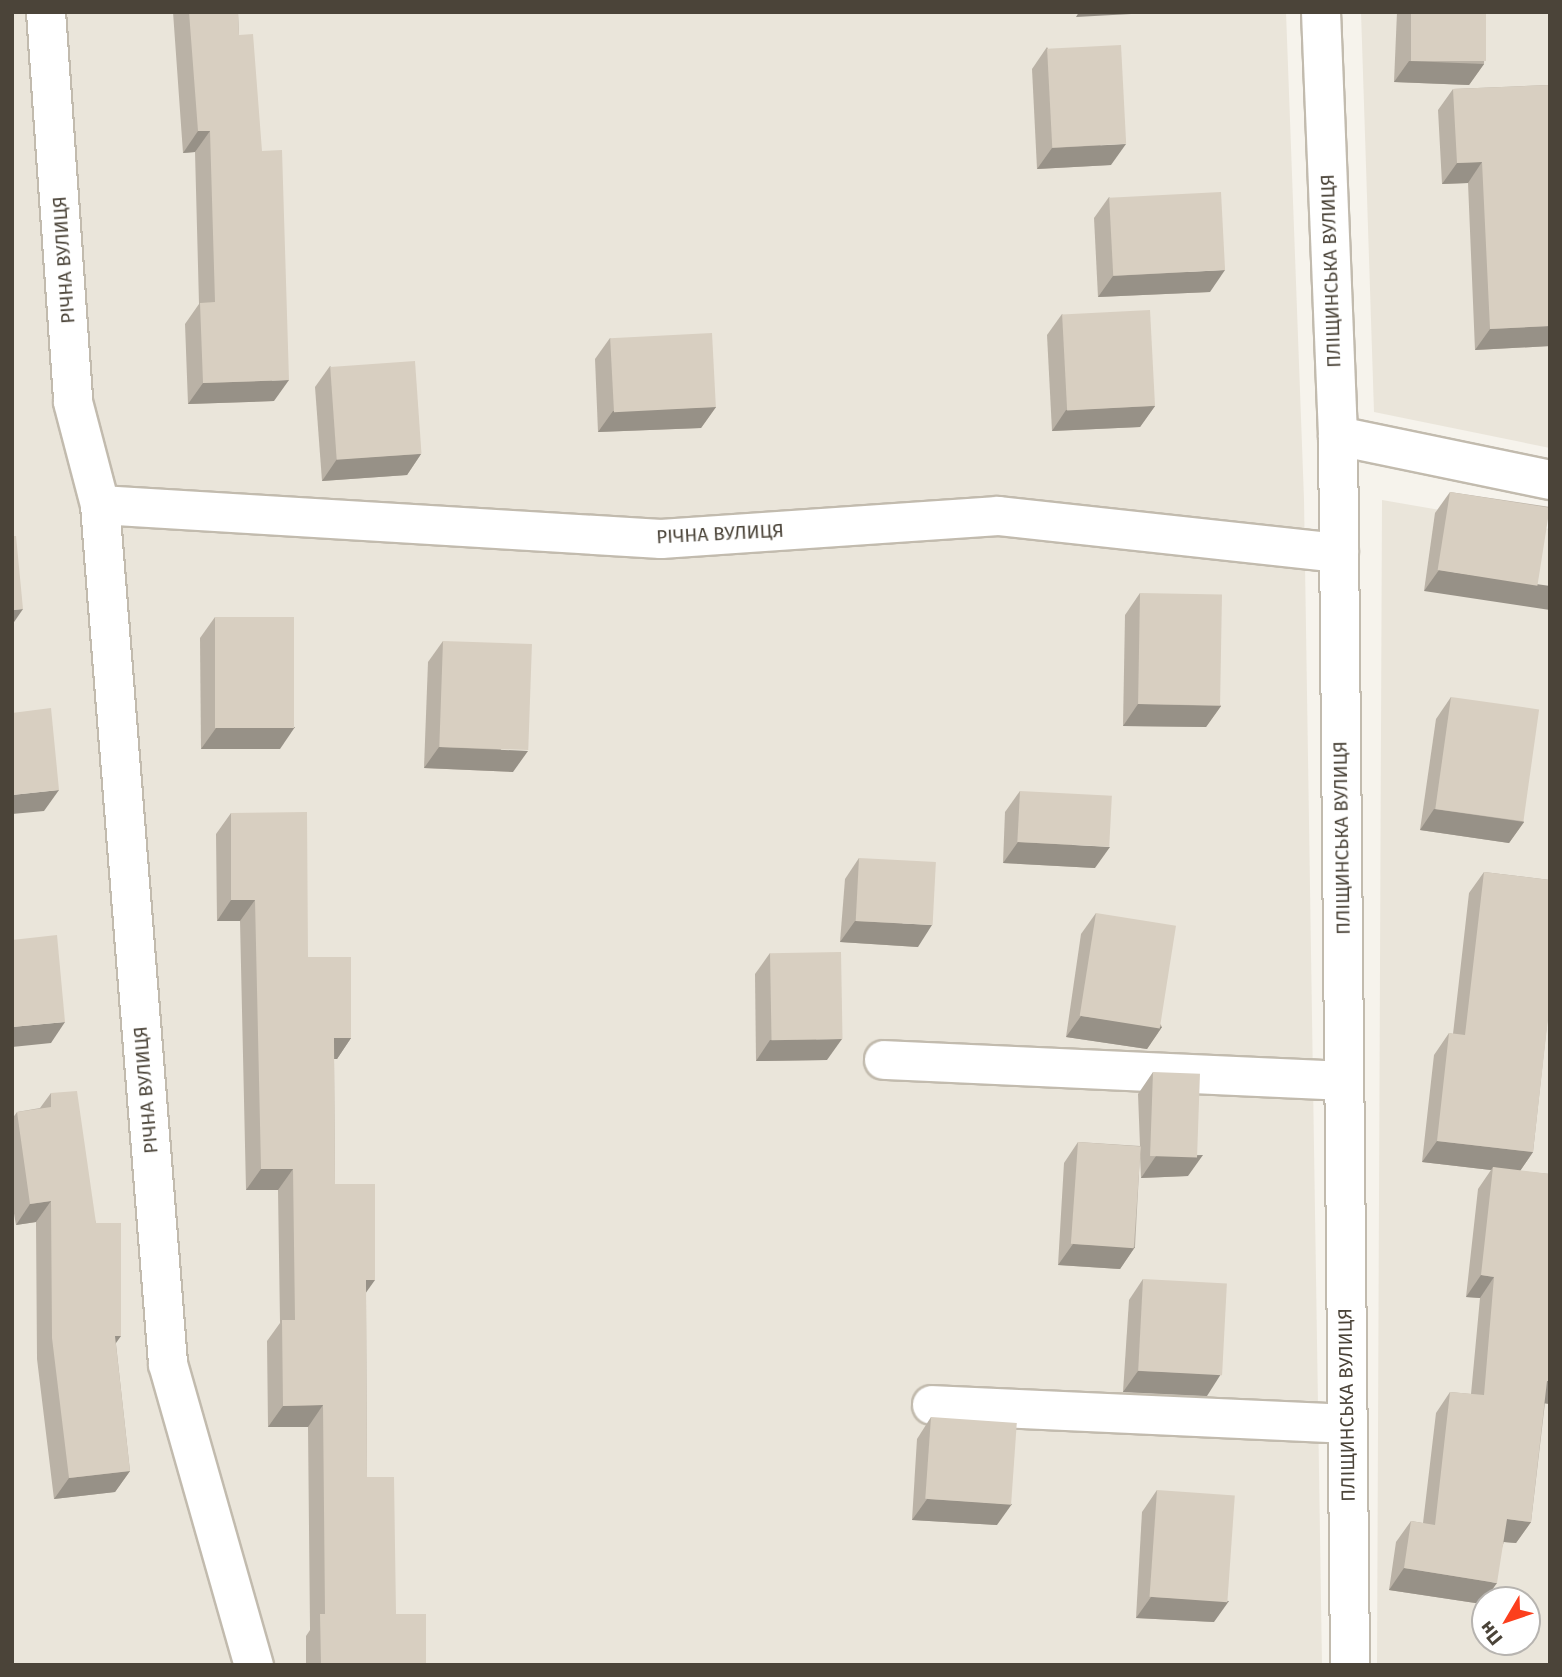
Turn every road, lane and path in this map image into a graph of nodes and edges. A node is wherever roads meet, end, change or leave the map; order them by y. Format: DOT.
graph roads {
  1 [pos="47,12"];
  2 [pos="1321,12"];
  3 [pos="1338,436"];
  4 [pos="1550,480"];
  5 [pos="100,505"];
  6 [pos="1339,553"];
  7 [pos="884,1060"];
  8 [pos="1344,1081"];
  9 [pos="932,1405"];
  10 [pos="1348,1424"];
  11 [pos="254,1665"];
  12 [pos="1350,1665"];
  1 -- 5 [label="street, РІЧНА ВУЛИЦЯ"];
  2 -- 3 [label="street, ПЛІЩИНСЬКА ВУЛИЦЯ"];
  3 -- 4 [label="street"];
  3 -- 6 [label="street, ПЛІЩИНСЬКА ВУЛИЦЯ"];
  5 -- 6 [label="street, РІЧНА ВУЛИЦЯ"];
  5 -- 11 [label="street, РІЧНА ВУЛИЦЯ"];
  6 -- 8 [label="street, ПЛІЩИНСЬКА ВУЛИЦЯ"];
  7 -- 8 [label="street"];
  8 -- 10 [label="street, ПЛІЩИНСЬКА ВУЛИЦЯ"];
  9 -- 10 [label="street"];
  10 -- 12 [label="street, ПЛІЩИНСЬКА ВУЛИЦЯ"];
}
